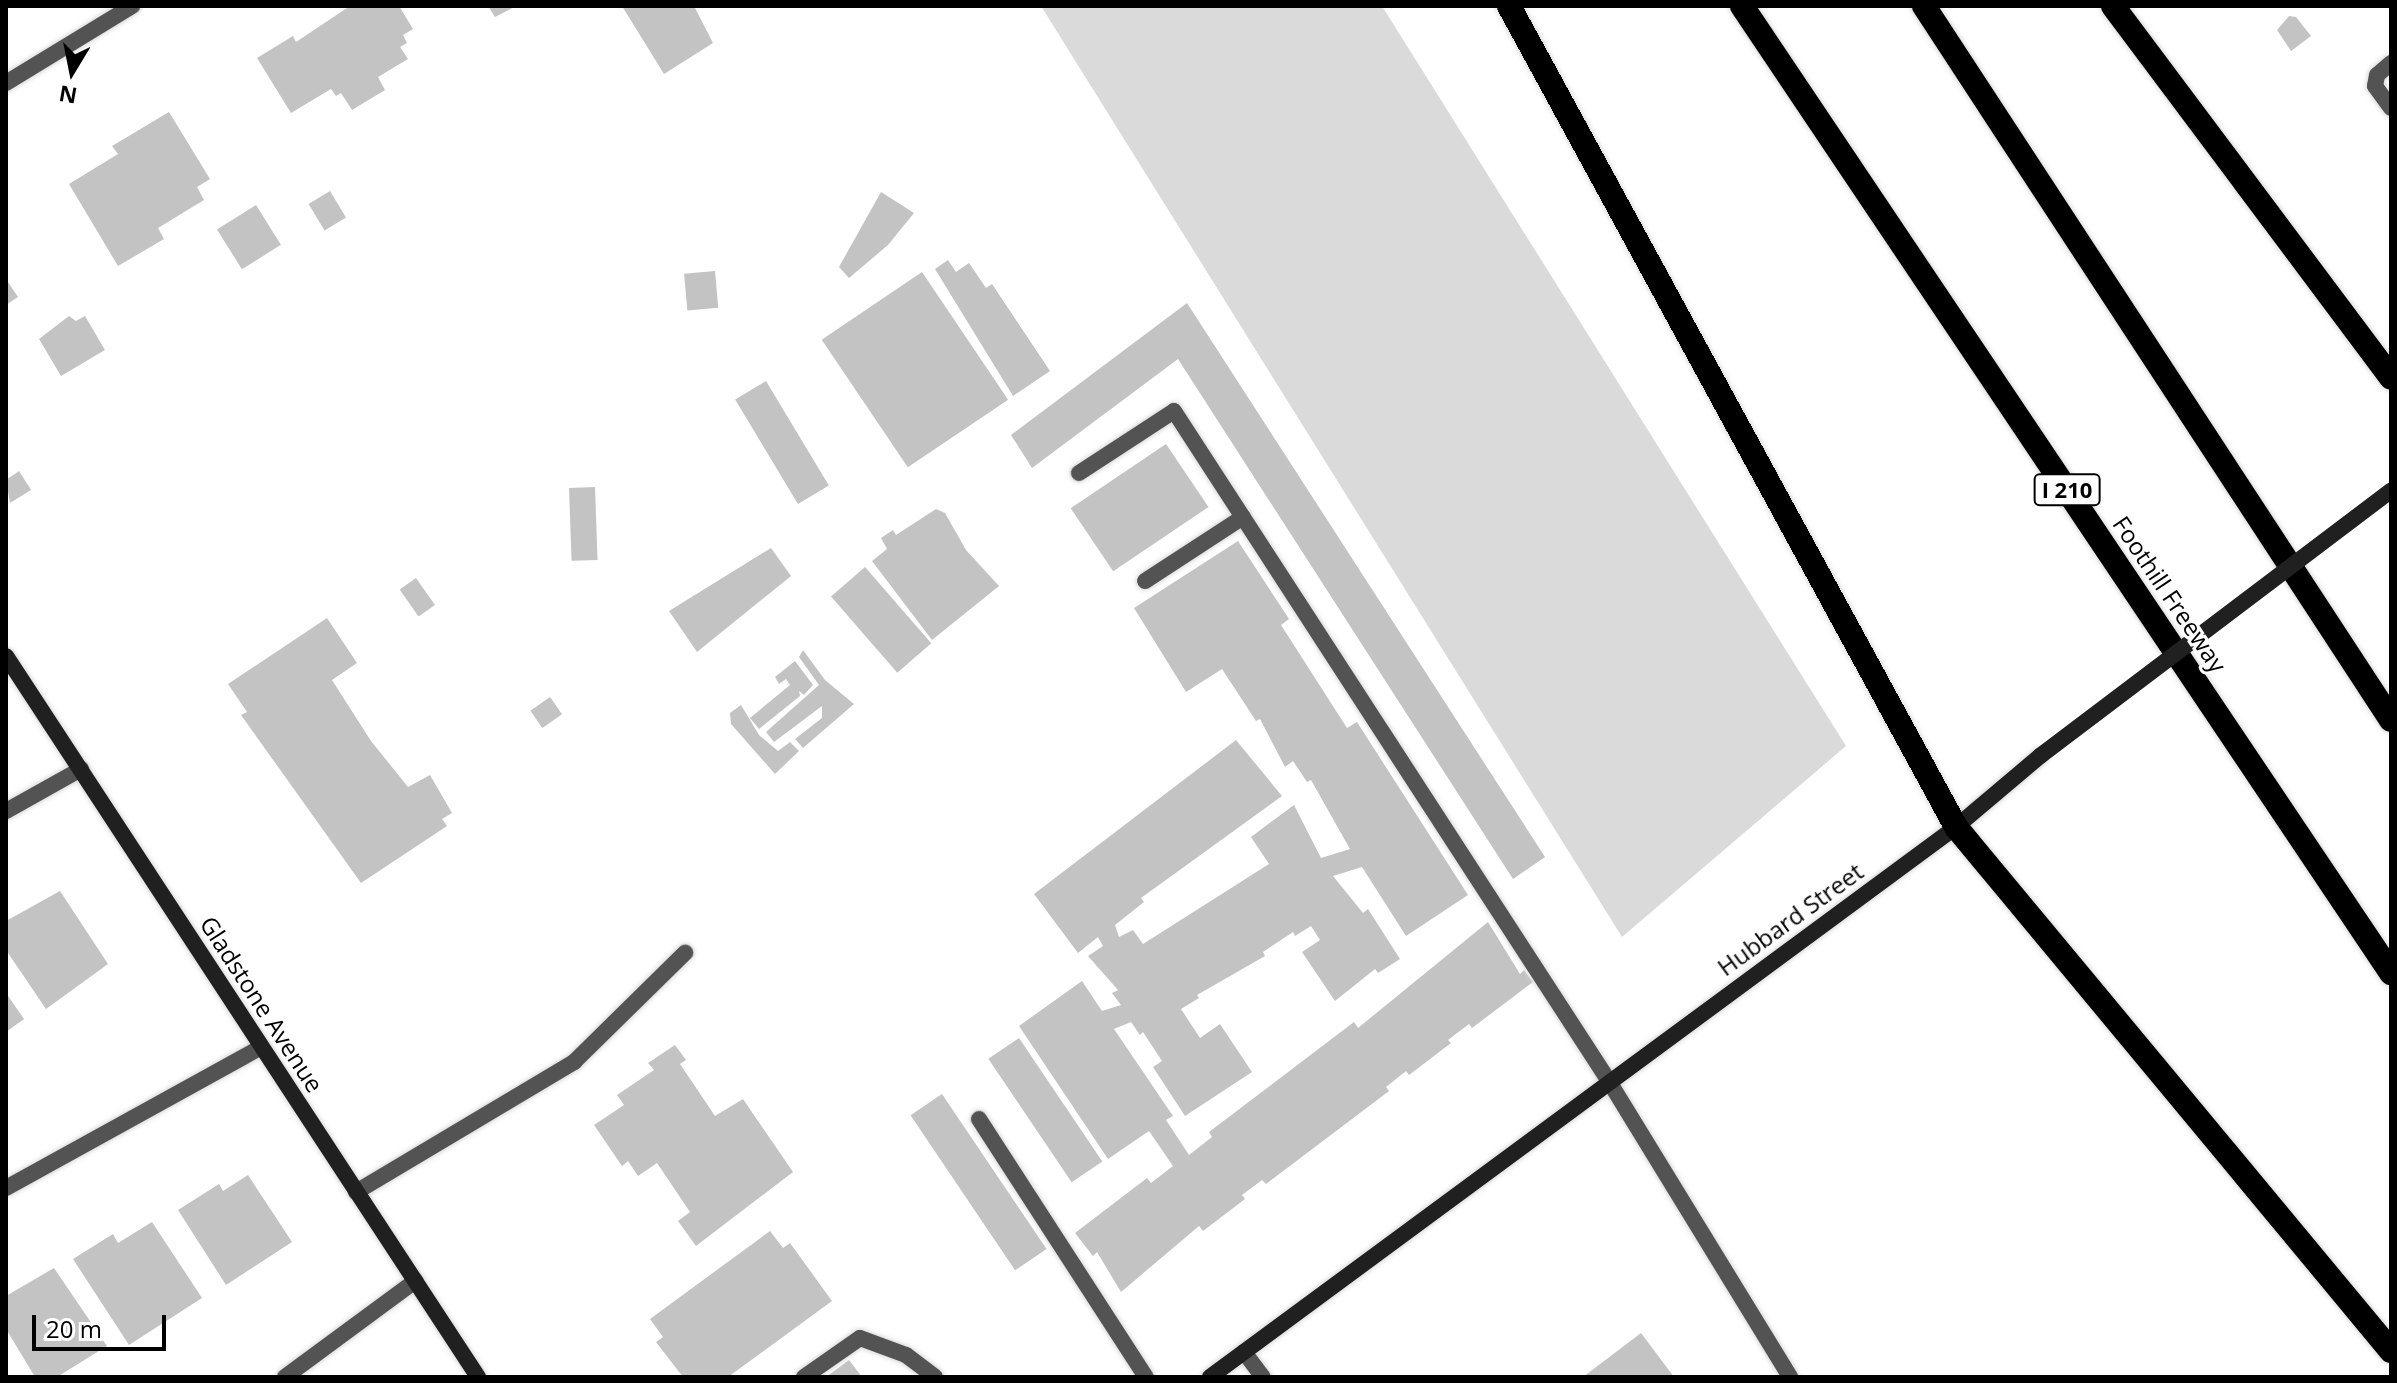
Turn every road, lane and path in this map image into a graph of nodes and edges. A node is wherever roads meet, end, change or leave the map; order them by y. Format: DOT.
graph roads {
  1 [pos="132,6"];
  2 [pos="1509,6"];
  3 [pos="1742,6"];
  4 [pos="1924,6"];
  5 [pos="2113,6"];
  6 [pos="2391,63"];
  7 [pos="6,83"];
  8 [pos="2391,108"];
  9 [pos="2391,377"];
  10 [pos="1079,473"];
  11 [pos="2391,491"];
  12 [pos="1243,517"];
  13 [pos="1145,581"];
  14 [pos="6,656"];
  15 [pos="2391,720"];
  16 [pos="81,769"];
  17 [pos="6,811"];
  18 [pos="1956,827"];
  19 [pos="685,953"];
  20 [pos="2391,973"];
  21 [pos="261,1047"];
  22 [pos="1610,1083"];
  23 [pos="979,1119"];
  24 [pos="6,1188"];
  25 [pos="356,1192"];
  26 [pos="415,1281"];
  27 [pos="2391,1351"];
  28 [pos="1244,1352"];
  29 [pos="285,1377"];
  30 [pos="478,1377"];
  31 [pos="804,1377"];
  32 [pos="935,1377"];
  33 [pos="1146,1377"];
  34 [pos="1210,1377"];
  35 [pos="1263,1377"];
  36 [pos="1790,1377"];
  1 -- 7 [label="street"];
  2 -- 18 [label="highway"];
  3 -- 20 [label="highway, Foothill Freeway / I 210"];
  4 -- 15 [label="highway"];
  5 -- 9 [label="highway"];
  6 -- 8 [label="street"];
  10 -- 12 [label="street"];
  11 -- 18 [label="main road, Hubbard Street, bridge"];
  12 -- 13 [label="street"];
  12 -- 22 [label="street"];
  14 -- 16 [label="main road, Gladstone Avenue"];
  16 -- 17 [label="street"];
  16 -- 21 [label="main road, Gladstone Avenue"];
  18 -- 22 [label="main road, Hubbard Street"];
  18 -- 27 [label="highway"];
  19 -- 25 [label="street"];
  21 -- 24 [label="street"];
  21 -- 25 [label="main road, Gladstone Avenue"];
  22 -- 28 [label="main road, Hubbard Street"];
  22 -- 36 [label="street"];
  23 -- 33 [label="street"];
  25 -- 26 [label="main road, Gladstone Avenue"];
  26 -- 29 [label="street"];
  26 -- 30 [label="main road, Gladstone Avenue"];
  28 -- 34 [label="main road, Hubbard Street"];
  28 -- 35 [label="street"];
  31 -- 32 [label="street"];
}
